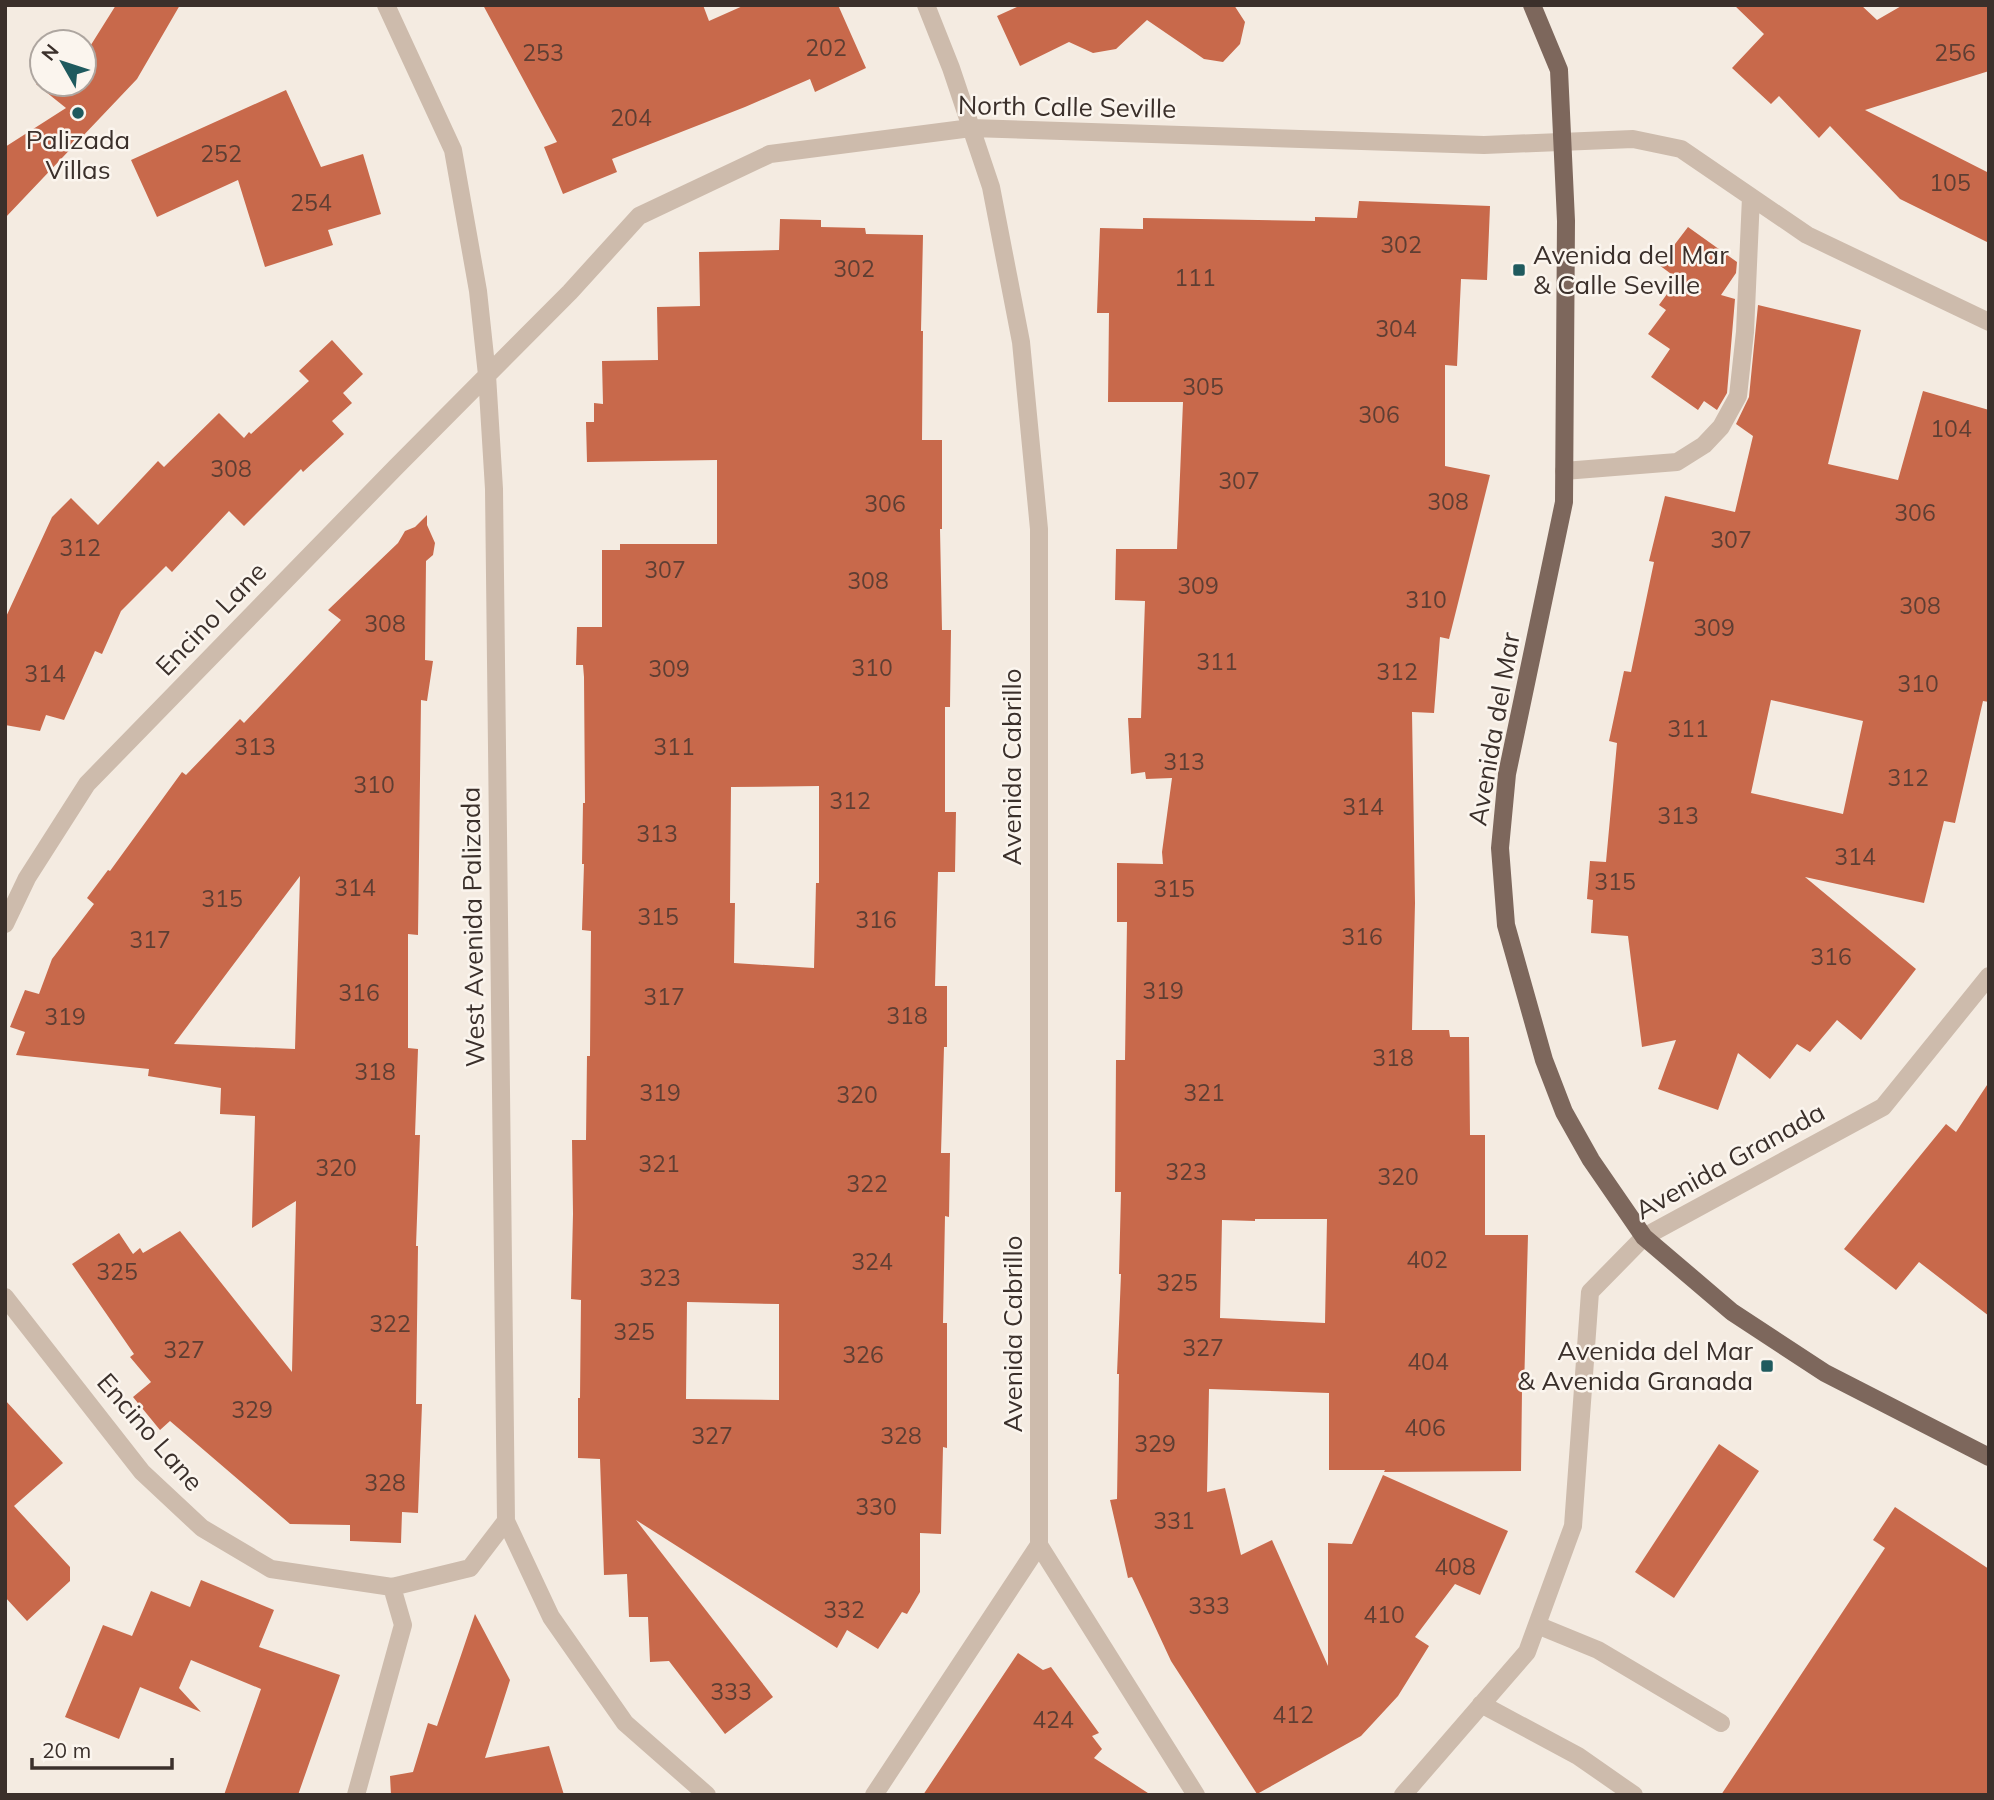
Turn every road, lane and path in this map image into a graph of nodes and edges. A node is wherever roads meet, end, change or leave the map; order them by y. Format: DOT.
graph roads {
  1 [pos="386,5"];
  2 [pos="926,5"];
  3 [pos="1532,5"];
  4 [pos="971,128"];
  5 [pos="1562,142"];
  6 [pos="1751,197"];
  7 [pos="1989,322"];
  8 [pos="487,375"];
  9 [pos="1564,471"];
  10 [pos="5,924"];
  11 [pos="1989,976"];
  12 [pos="1644,1237"];
  13 [pos="5,1297"];
  14 [pos="1989,1457"];
  15 [pos="506,1521"];
  16 [pos="1039,1545"];
  17 [pos="392,1587"];
  18 [pos="1537,1625"];
  19 [pos="1481,1704"];
  20 [pos="1721,1723"];
  21 [pos="356,1795"];
  22 [pos="707,1795"];
  23 [pos="874,1795"];
  24 [pos="1196,1795"];
  25 [pos="1403,1795"];
  26 [pos="1634,1795"];
  1 -- 8 [label="street, West Avenida Palizada"];
  2 -- 4 [label="street, Avenida Cabrillo"];
  3 -- 5 [label="main road, Avenida del Mar"];
  4 -- 5 [label="street, North Calle Seville"];
  4 -- 8 [label="street, North Calle Seville"];
  4 -- 16 [label="street, Avenida Cabrillo"];
  5 -- 6 [label="street, North Calle Seville"];
  5 -- 9 [label="main road, Avenida del Mar"];
  6 -- 7 [label="street, North Calle Seville"];
  6 -- 9 [label="street"];
  8 -- 10 [label="street, Encino Lane"];
  8 -- 15 [label="street, West Avenida Palizada"];
  9 -- 12 [label="main road, Avenida del Mar"];
  11 -- 12 [label="street, Avenida Granada"];
  12 -- 14 [label="main road, Avenida del Mar"];
  12 -- 18 [label="street, Avenida Granada"];
  13 -- 17 [label="street, Encino Lane"];
  15 -- 17 [label="street, Encino Lane"];
  15 -- 22 [label="street, West Avenida Palizada"];
  16 -- 23 [label="street"];
  16 -- 24 [label="street"];
  17 -- 21 [label="street"];
  18 -- 19 [label="street, Avenida Granada"];
  18 -- 20 [label="street"];
  19 -- 25 [label="street, Avenida Granada"];
  19 -- 26 [label="street"];
}
